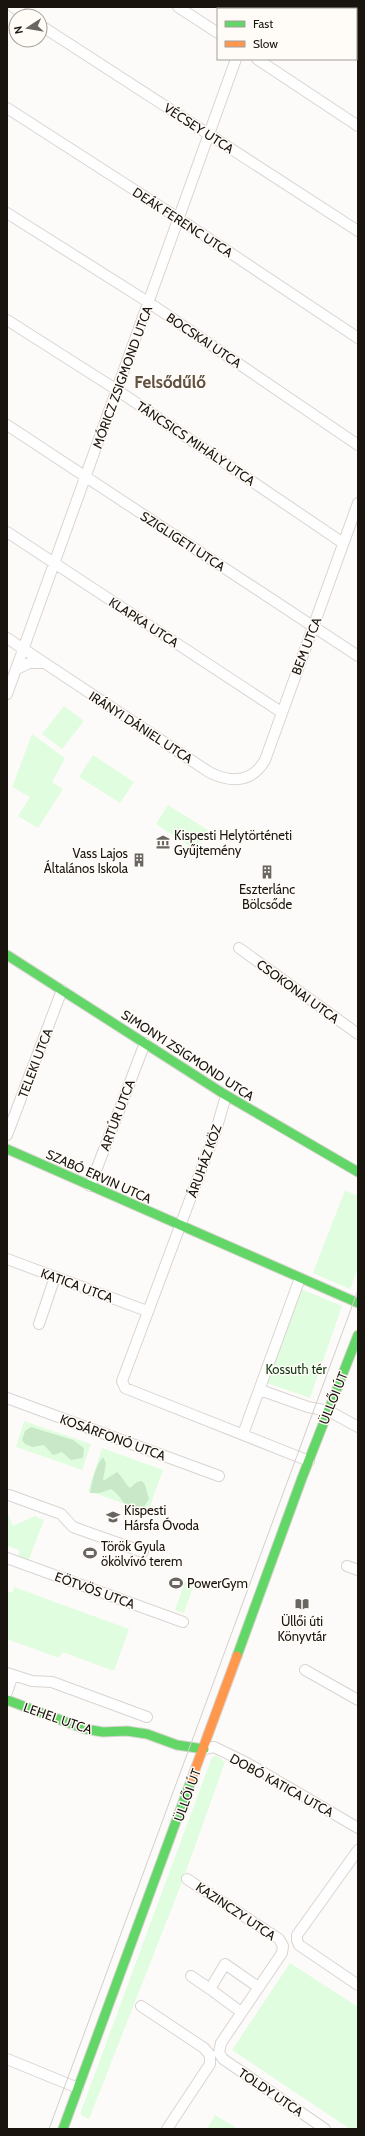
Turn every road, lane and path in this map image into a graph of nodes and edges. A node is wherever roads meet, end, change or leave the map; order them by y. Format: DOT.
graph roads {
  1 [pos="178,7"];
  2 [pos="48,29"];
  3 [pos="217,32"];
  4 [pos="236,60"];
  5 [pos="259,60"];
  6 [pos="7,108"];
  7 [pos="358,126"];
  8 [pos="209,135"];
  9 [pos="7,213"];
  10 [pos="178,218"];
  11 [pos="358,231"];
  12 [pos="148,302"];
  13 [pos="7,320"];
  14 [pos="358,338"];
  15 [pos="117,390"];
  16 [pos="7,425"];
  17 [pos="358,445"];
  18 [pos="85,477"];
  19 [pos="358,503"];
  20 [pos="7,532"];
  21 [pos="343,544"];
  22 [pos="55,563"];
  23 [pos="314,627"];
  24 [pos="7,638"];
  25 [pos="23,649"];
  26 [pos="358,656"];
  27 [pos="43,663"];
  28 [pos="16,669"];
  29 [pos="7,694"];
  30 [pos="281,712"];
  31 [pos="243,779"];
  32 [pos="239,948"];
  33 [pos="7,955"];
  34 [pos="62,990"];
  35 [pos="358,1034"];
  36 [pos="144,1043"];
  37 [pos="226,1096"];
  38 [pos="7,1135"];
  39 [pos="7,1149"];
  40 [pos="358,1172"];
  41 [pos="90,1186"];
  42 [pos="180,1226"];
  43 [pos="7,1259"];
  44 [pos="55,1277"];
  45 [pos="300,1278"];
  46 [pos="358,1303"];
  47 [pos="148,1311"];
  48 [pos="39,1324"];
  49 [pos="358,1334"];
  50 [pos="260,1390"];
  51 [pos="7,1398"];
  52 [pos="329,1411"];
  53 [pos="358,1428"];
  54 [pos="243,1434"];
  55 [pos="309,1461"];
  56 [pos="219,1476"];
  57 [pos="9,1495"];
  58 [pos="142,1552"];
  59 [pos="7,1558"];
  60 [pos="347,1566"];
  61 [pos="358,1570"];
  62 [pos="183,1622"];
  63 [pos="305,1670"];
  64 [pos="10,1674"];
  65 [pos="7,1692"];
  66 [pos="7,1700"];
  67 [pos="358,1700"];
  68 [pos="147,1717"];
  69 [pos="204,1749"];
  70 [pos="358,1828"];
  71 [pos="358,1850"];
  72 [pos="188,1879"];
  73 [pos="191,1976"];
  74 [pos="358,1985"];
  75 [pos="258,1987"];
  76 [pos="210,1989"];
  77 [pos="141,2006"];
  78 [pos="241,2012"];
  79 [pos="214,2054"];
  80 [pos="7,2059"];
  81 [pos="78,2088"];
  82 [pos="63,2129"];
  83 [pos="168,2129"];
  84 [pos="326,2129"];
  1 -- 3 [label="street"];
  2 -- 8 [label="street, VÉCSEY UTCA"];
  4 -- 8 [label="street, MÓRICZ ZSIGMOND UTCA"];
  5 -- 7 [label="street"];
  6 -- 10 [label="street, DEÁK FERENC UTCA"];
  8 -- 10 [label="street, MÓRICZ ZSIGMOND UTCA"];
  8 -- 11 [label="street, VÉCSEY UTCA"];
  9 -- 12 [label="street, BOCSKAI UTCA"];
  10 -- 12 [label="street, MÓRICZ ZSIGMOND UTCA"];
  10 -- 14 [label="street, DEÁK FERENC UTCA"];
  12 -- 15 [label="street, MÓRICZ ZSIGMOND UTCA"];
  12 -- 17 [label="street, BOCSKAI UTCA"];
  13 -- 15 [label="street, TÁNCSICS MIHÁLY UTCA"];
  15 -- 18 [label="street, MÓRICZ ZSIGMOND UTCA"];
  15 -- 21 [label="street, TÁNCSICS MIHÁLY UTCA"];
  16 -- 18 [label="street, SZIGLIGETI UTCA"];
  18 -- 22 [label="street, MÓRICZ ZSIGMOND UTCA"];
  18 -- 23 [label="street, SZIGLIGETI UTCA"];
  19 -- 21 [label="street, BEM UTCA"];
  20 -- 22 [label="street, KLAPKA UTCA"];
  21 -- 23 [label="street, BEM UTCA"];
  22 -- 25 [label="street, MÓRICZ ZSIGMOND UTCA"];
  22 -- 30 [label="street, KLAPKA UTCA"];
  23 -- 26 [label="street, SZIGLIGETI UTCA"];
  23 -- 30 [label="street, BEM UTCA"];
  24 -- 25 [label="street, IRÁNYI DÁNIEL UTCA"];
  25 -- 27 [label="street, IRÁNYI DÁNIEL UTCA"];
  25 -- 28 [label="street, MÓRICZ ZSIGMOND UTCA"];
  27 -- 28 [label="street"];
  27 -- 31 [label="street, IRÁNYI DÁNIEL UTCA"];
  28 -- 29 [label="street, MÓRICZ ZSIGMOND UTCA"];
  30 -- 31 [label="street, BEM UTCA"];
  32 -- 35 [label="street, CSOKONAI UTCA"];
  33 -- 34 [label="main road, SIMONYI ZSIGMOND UTCA"];
  34 -- 36 [label="main road, SIMONYI ZSIGMOND UTCA"];
  34 -- 38 [label="street, TELEKI UTCA"];
  36 -- 37 [label="main road, SIMONYI ZSIGMOND UTCA"];
  36 -- 41 [label="street, ARTÚR UTCA"];
  37 -- 40 [label="main road, SIMONYI ZSIGMOND UTCA"];
  37 -- 42 [label="street, ÁRUHÁZ KÖZ"];
  39 -- 41 [label="main road, SZABÓ ERVIN UTCA"];
  41 -- 42 [label="main road, SZABÓ ERVIN UTCA"];
  42 -- 45 [label="main road"];
  42 -- 47 [label="street"];
  43 -- 44 [label="street, KATICA UTCA"];
  44 -- 47 [label="street, KATICA UTCA"];
  44 -- 48 [label="street"];
  45 -- 46 [label="main road"];
  45 -- 50 [label="street"];
  47 -- 54 [label="street"];
  49 -- 52 [label="main road, ÜLLŐI ÚT"];
  50 -- 52 [label="street"];
  50 -- 54 [label="street"];
  51 -- 56 [label="street, KOSÁRFONÓ UTCA"];
  52 -- 53 [label="street"];
  52 -- 55 [label="main road, ÜLLŐI ÚT"];
  54 -- 55 [label="street"];
  55 -- 69 [label="main road, ÜLLŐI ÚT"];
  57 -- 58 [label="street"];
  59 -- 62 [label="street, EÖTVÖS UTCA"];
  60 -- 61 [label="street"];
  63 -- 67 [label="street"];
  64 -- 65 [label="street, LEHEL UTCA"];
  64 -- 68 [label="street, LEHEL UTCA"];
  66 -- 69 [label="main road, LEHEL UTCA"];
  69 -- 70 [label="street, DOBÓ KATICA UTCA"];
  69 -- 81 [label="main road, ÜLLŐI ÚT"];
  71 -- 74 [label="street"];
  72 -- 75 [label="street, KAZINCZY UTCA"];
  73 -- 76 [label="street"];
  75 -- 76 [label="street"];
  75 -- 78 [label="street"];
  76 -- 78 [label="street"];
  77 -- 79 [label="street, TOLDY UTCA"];
  78 -- 79 [label="street"];
  79 -- 83 [label="street"];
  79 -- 84 [label="street, TOLDY UTCA"];
  80 -- 81 [label="street"];
  81 -- 82 [label="main road, ÜLLŐI ÚT"];
}
